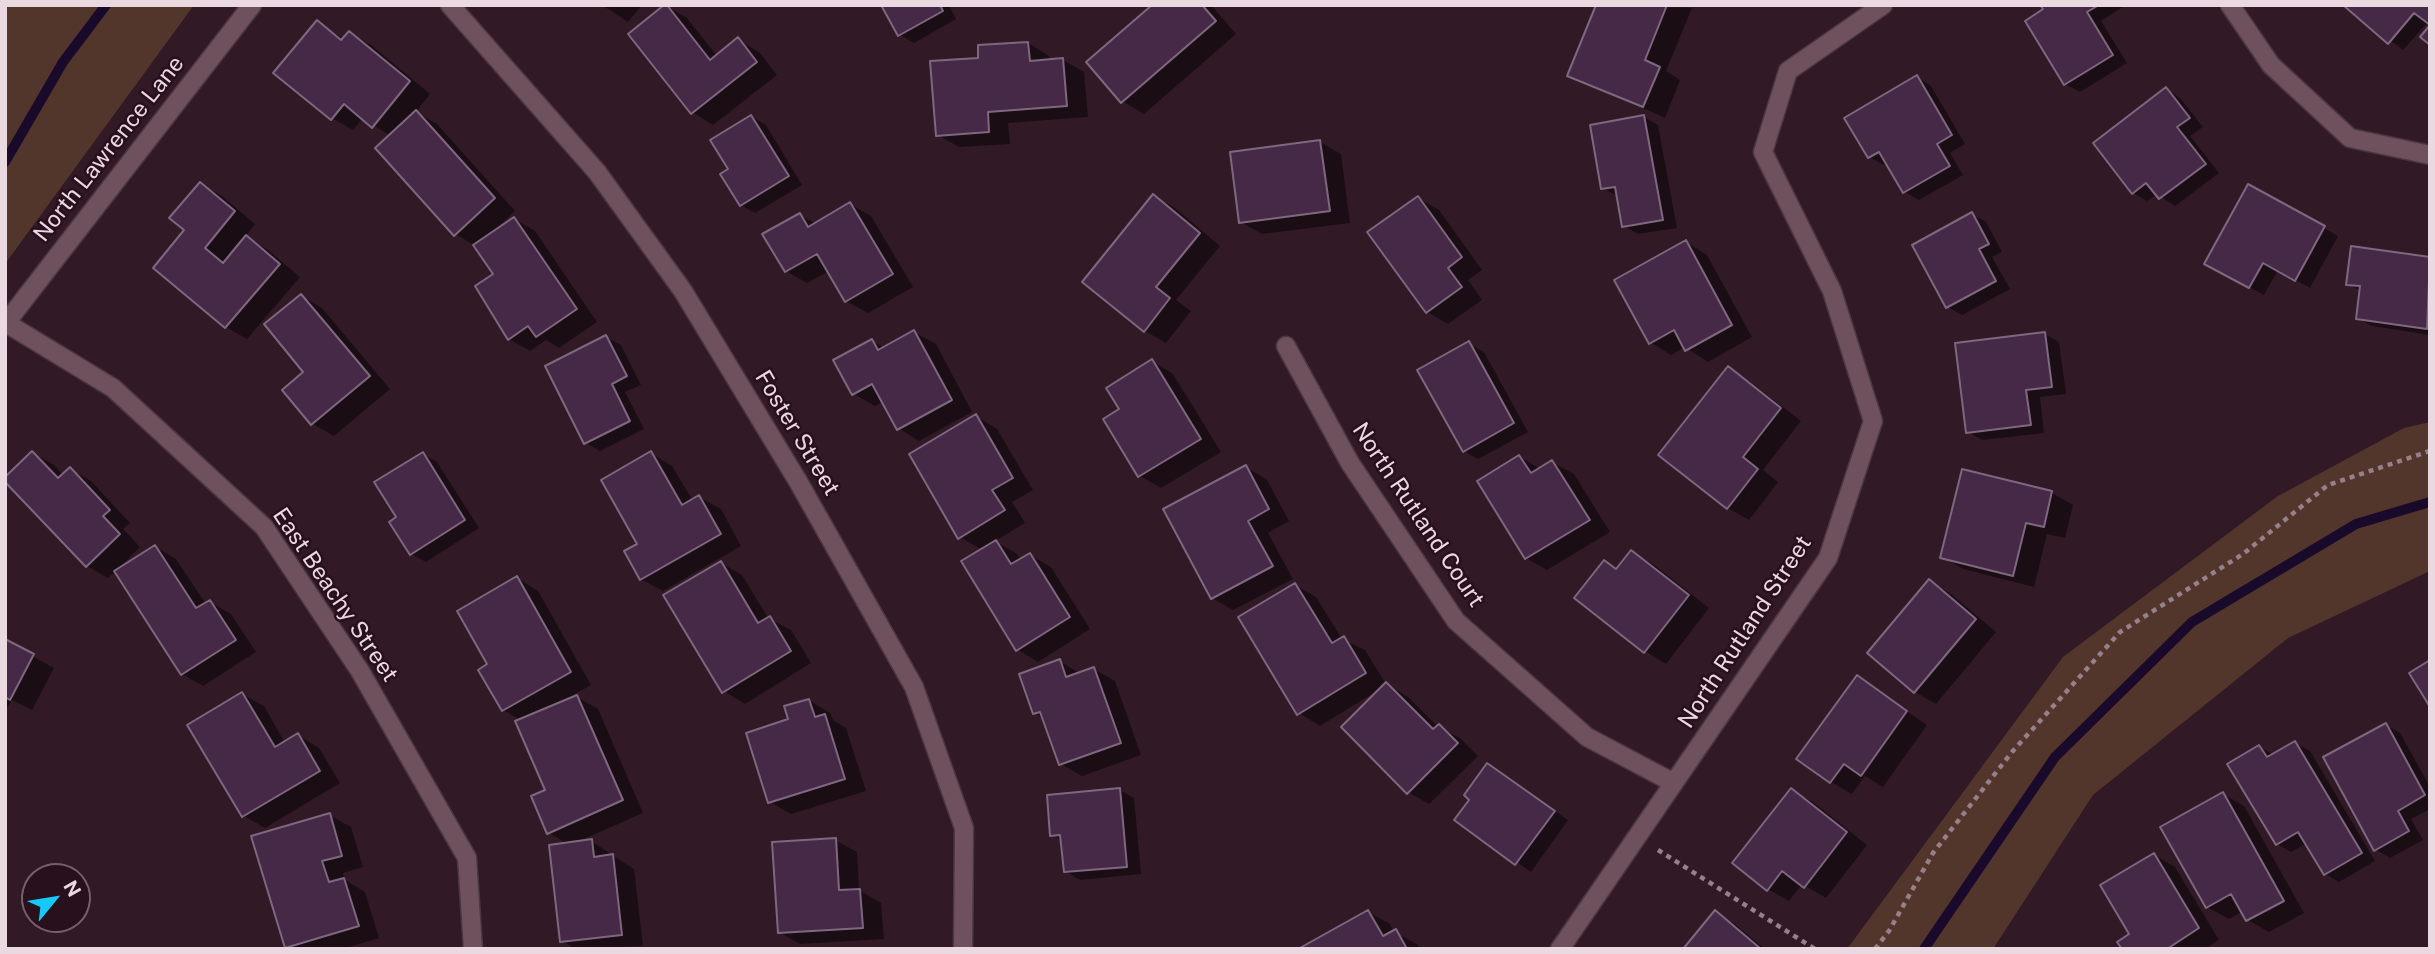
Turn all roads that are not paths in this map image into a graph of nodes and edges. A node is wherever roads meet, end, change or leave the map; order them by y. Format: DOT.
graph roads {
  1 [pos="252,5"];
  2 [pos="450,5"];
  3 [pos="1883,5"];
  4 [pos="2230,5"];
  5 [pos="2430,155"];
  6 [pos="6,323"];
  7 [pos="1286,346"];
  8 [pos="1674,783"];
  9 [pos="472,949"];
  10 [pos="963,949"];
  11 [pos="1560,949"];
  1 -- 6 [label="street, North Lawrence Lane"];
  2 -- 10 [label="street, Foster Street"];
  3 -- 8 [label="street, North Rutland Street"];
  4 -- 5 [label="street"];
  6 -- 9 [label="street, East Beachy Street"];
  7 -- 8 [label="street, North Rutland Court"];
  8 -- 11 [label="street, North Rutland Street"];
}
